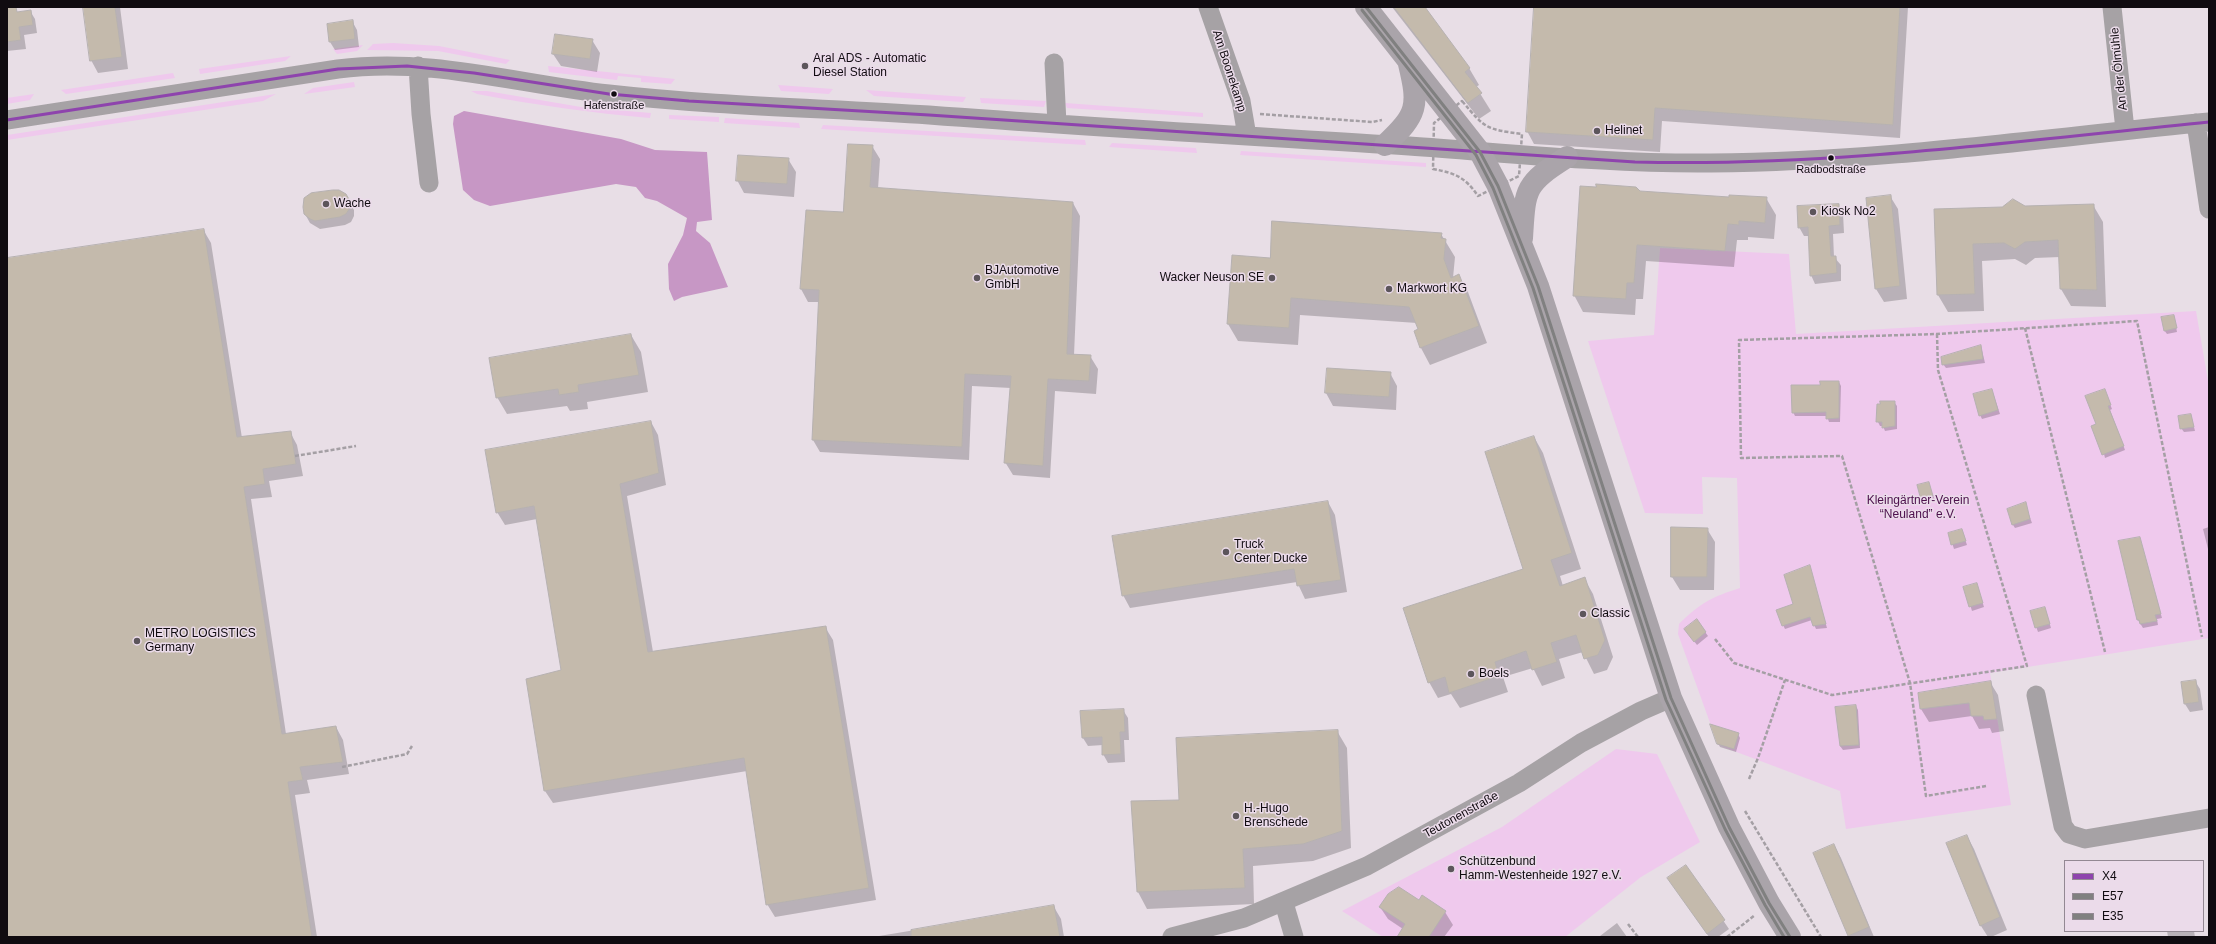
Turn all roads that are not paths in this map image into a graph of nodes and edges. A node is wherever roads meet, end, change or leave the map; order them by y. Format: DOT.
graph roads {
  1 [pos="1208,7"];
  2 [pos="1366,7"];
  3 [pos="2112,7"];
  4 [pos="1408,59"];
  5 [pos="1054,63"];
  6 [pos="418,66"];
  7 [pos="7,120"];
  8 [pos="2202,123"];
  9 [pos="1057,124"];
  10 [pos="2125,130"];
  11 [pos="1247,136"];
  12 [pos="1385,145"];
  13 [pos="1480,152"];
  14 [pos="1567,157"];
  15 [pos="429,183"];
  16 [pos="2209,209"];
  17 [pos="1522,243"];
  18 [pos="2036,695"];
  19 [pos="1671,698"];
  20 [pos="2209,818"];
  21 [pos="1284,903"];
  22 [pos="1172,937"];
  23 [pos="1294,937"];
  24 [pos="1790,937"];
  1 -- 11 [label="street, Am Boonekamp"];
  2 -- 4 [label="main road"];
  3 -- 10 [label="street, An der Ölmühle"];
  4 -- 12 [label="main road"];
  4 -- 13 [label="main road"];
  5 -- 9 [label="street"];
  6 -- 7 [label="street"];
  6 -- 9 [label="street"];
  6 -- 15 [label="street"];
  8 -- 10 [label="street"];
  8 -- 16 [label="street"];
  9 -- 11 [label="street"];
  10 -- 14 [label="street"];
  11 -- 12 [label="street"];
  12 -- 13 [label="street"];
  13 -- 14 [label="street"];
  13 -- 17 [label="main road"];
  14 -- 17 [label="main road"];
  17 -- 19 [label="main road"];
  18 -- 20 [label="street"];
  19 -- 21 [label="street, Teutonenstraße"];
  19 -- 24 [label="main road"];
  21 -- 22 [label="street, Teutonenstraße"];
  21 -- 23 [label="street"];
}
